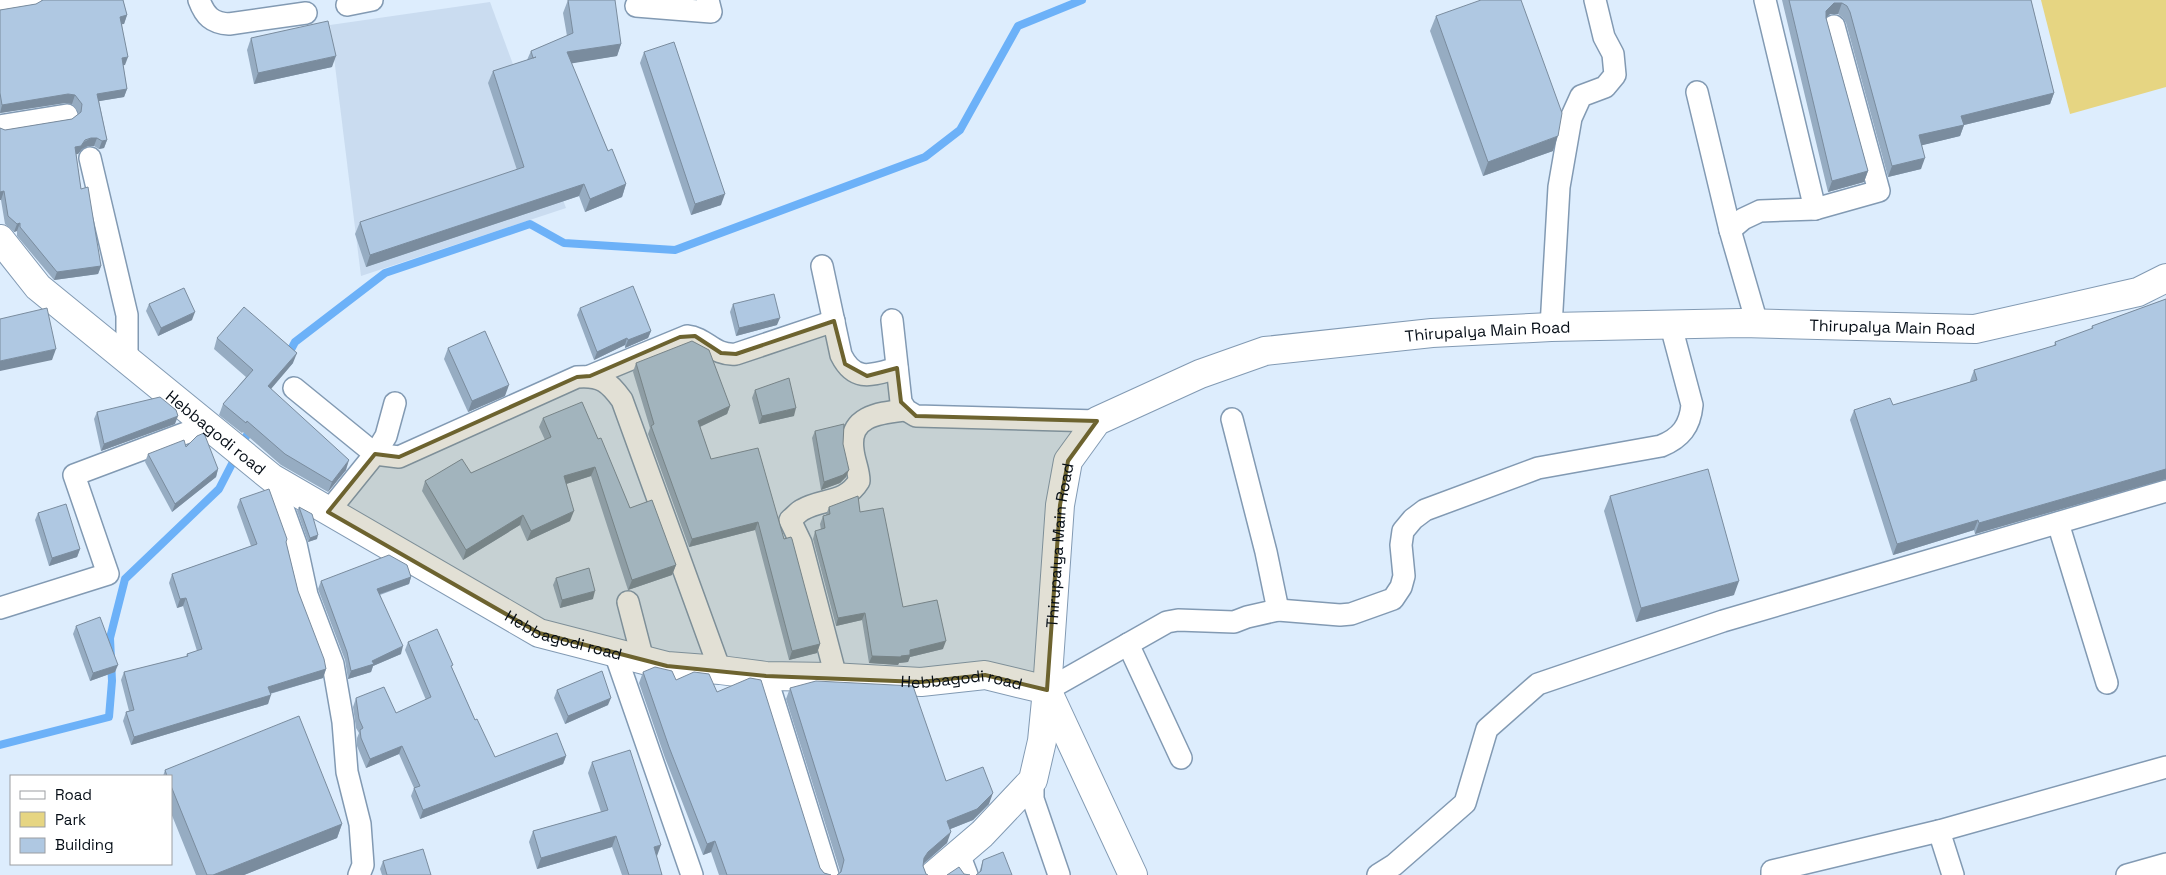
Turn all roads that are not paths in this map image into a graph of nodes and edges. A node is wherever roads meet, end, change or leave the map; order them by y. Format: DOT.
graph roads {
  1 [pos="26,0"];
  2 [pos="199,0"];
  3 [pos="708,0"];
  4 [pos="1595,0"];
  5 [pos="1765,0"];
  6 [pos="0,6"];
  7 [pos="636,6"];
  8 [pos="306,13"];
  9 [pos="1834,26"];
  10 [pos="1697,92"];
  11 [pos="67,115"];
  12 [pos="0,126"];
  13 [pos="90,158"];
  14 [pos="1815,209"];
  15 [pos="1730,230"];
  16 [pos="0,239"];
  17 [pos="822,266"];
  18 [pos="2166,278"];
  19 [pos="892,320"];
  20 [pos="834,321"];
  21 [pos="1757,323"];
  22 [pos="1671,326"];
  23 [pos="1551,327"];
  24 [pos="127,359"];
  25 [pos="897,368"];
  26 [pos="590,376"];
  27 [pos="294,388"];
  28 [pos="395,403"];
  29 [pos="906,410"];
  30 [pos="1232,419"];
  31 [pos="1097,421"];
  32 [pos="207,425"];
  33 [pos="375,454"];
  34 [pos="272,478"];
  35 [pos="2166,491"];
  36 [pos="328,512"];
  37 [pos="2058,523"];
  38 [pos="628,602"];
  39 [pos="0,608"];
  40 [pos="1278,610"];
  41 [pos="1128,644"];
  42 [pos="615,653"];
  43 [pos="643,660"];
  44 [pos="720,670"];
  45 [pos="766,676"];
  46 [pos="836,677"];
  47 [pos="2107,682"];
  48 [pos="1047,690"];
  49 [pos="1181,758"];
  50 [pos="2166,767"];
  51 [pos="1032,780"];
  52 [pos="1939,831"];
  53 [pos="2166,864"];
  54 [pos="963,865"];
  55 [pos="1390,872"];
  56 [pos="359,875"];
  57 [pos="692,875"];
  58 [pos="828,875"];
  59 [pos="934,875"];
  60 [pos="1059,875"];
  61 [pos="1134,875"];
  62 [pos="1772,875"];
  63 [pos="1953,875"];
  64 [pos="2127,875"];
  1 -- 6 [label="street"];
  2 -- 8 [label="street"];
  3 -- 7 [label="street"];
  4 -- 23 [label="street"];
  5 -- 14 [label="street"];
  9 -- 14 [label="street"];
  10 -- 15 [label="street"];
  11 -- 12 [label="street"];
  13 -- 24 [label="street"];
  14 -- 15 [label="street"];
  15 -- 21 [label="street"];
  16 -- 24 [label="street, Hebbagodi road"];
  17 -- 20 [label="street"];
  18 -- 21 [label="street, Thirupalya Main Road"];
  19 -- 25 [label="street"];
  20 -- 25 [label="street"];
  20 -- 26 [label="street"];
  21 -- 22 [label="street, Thirupalya Main Road"];
  22 -- 23 [label="street, Thirupalya Main Road"];
  22 -- 40 [label="street"];
  23 -- 31 [label="street, Thirupalya Main Road"];
  24 -- 32 [label="street, Hebbagodi road"];
  25 -- 29 [label="street"];
  26 -- 33 [label="street"];
  26 -- 44 [label="street"];
  27 -- 33 [label="street"];
  28 -- 33 [label="street"];
  29 -- 31 [label="street"];
  29 -- 46 [label="street"];
  30 -- 40 [label="street"];
  31 -- 48 [label="street, Thirupalya Main Road"];
  32 -- 34 [label="street, Hebbagodi road"];
  32 -- 39 [label="street"];
  33 -- 36 [label="street"];
  34 -- 36 [label="street, Hebbagodi road"];
  34 -- 56 [label="street"];
  35 -- 37 [label="street"];
  36 -- 42 [label="street, Hebbagodi road"];
  37 -- 47 [label="street"];
  37 -- 55 [label="street"];
  38 -- 43 [label="street"];
  40 -- 41 [label="street"];
  41 -- 48 [label="street"];
  41 -- 49 [label="street"];
  42 -- 43 [label="street, Hebbagodi road"];
  42 -- 57 [label="street"];
  43 -- 44 [label="street, Hebbagodi road"];
  44 -- 45 [label="street, Hebbagodi road"];
  45 -- 46 [label="street, Hebbagodi road"];
  45 -- 58 [label="street"];
  46 -- 48 [label="street, Hebbagodi road"];
  48 -- 51 [label="street, Thirupalya Main Road"];
  48 -- 61 [label="street, Hebbagodi road"];
  50 -- 52 [label="street"];
  51 -- 54 [label="street"];
  51 -- 60 [label="street"];
  52 -- 62 [label="street"];
  52 -- 63 [label="street"];
  53 -- 64 [label="street"];
  54 -- 59 [label="street"];
}
